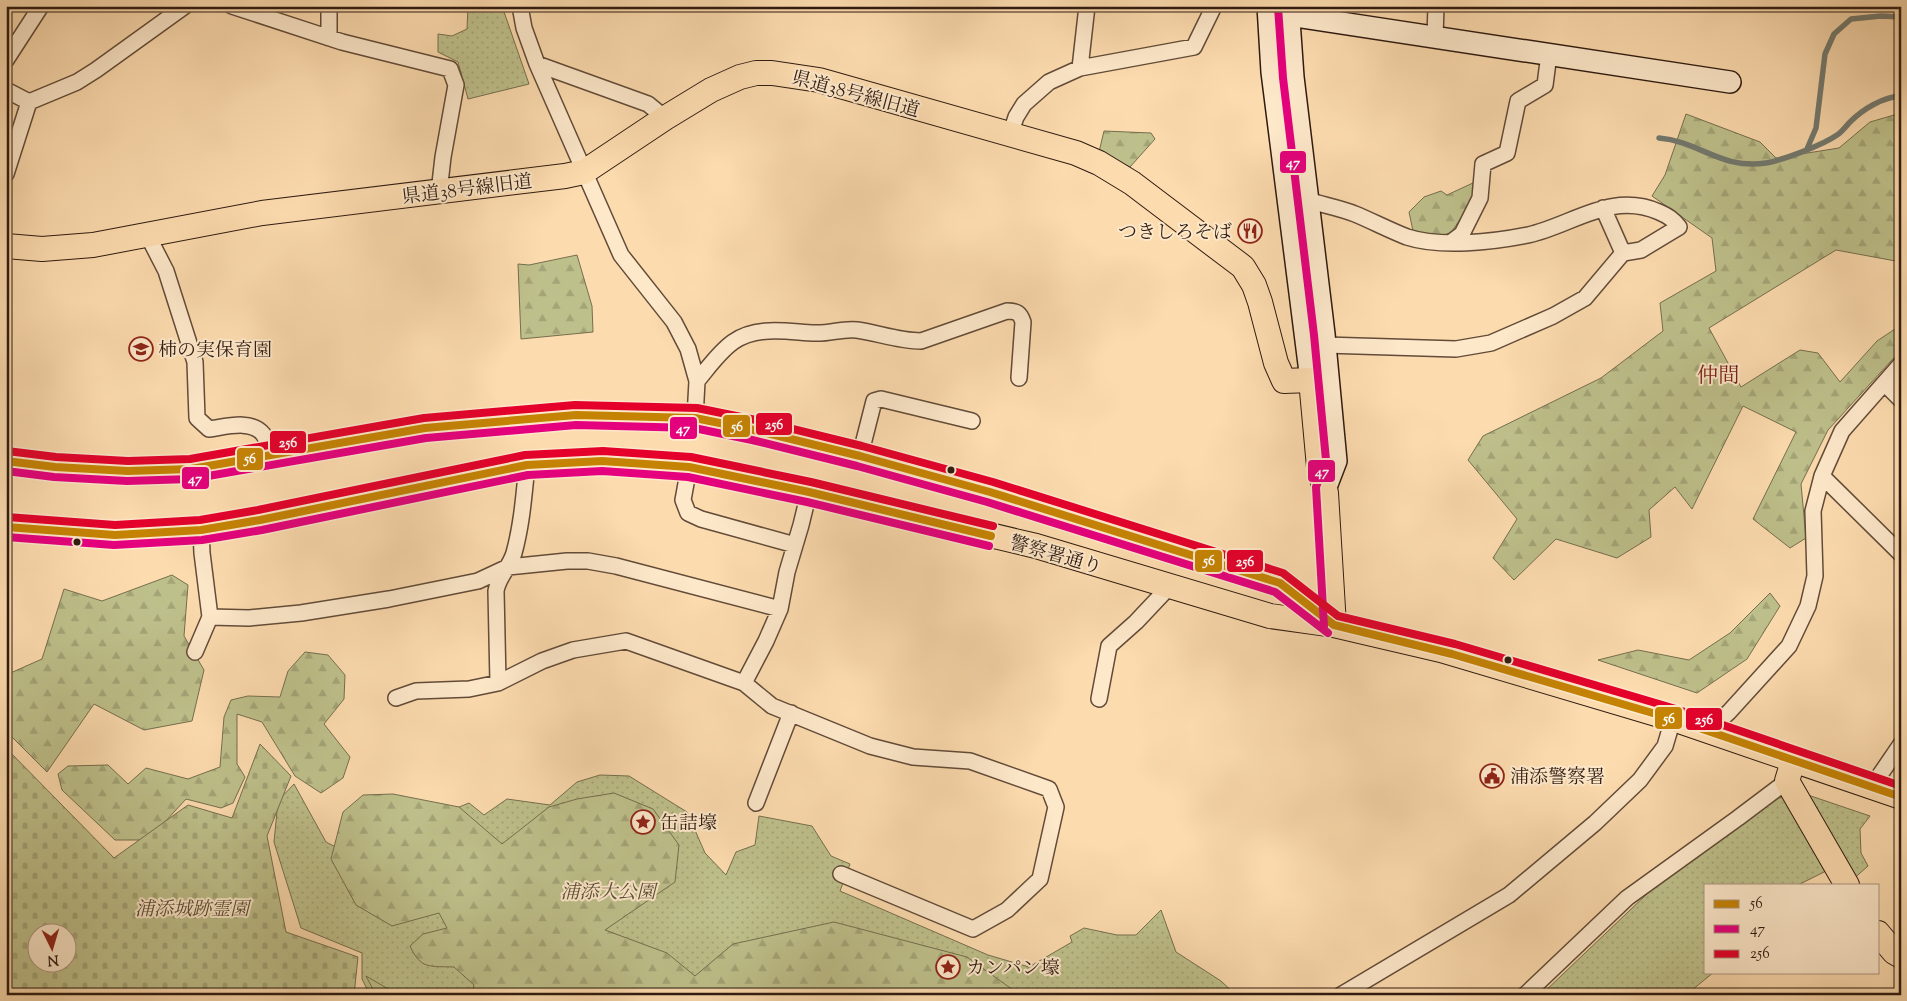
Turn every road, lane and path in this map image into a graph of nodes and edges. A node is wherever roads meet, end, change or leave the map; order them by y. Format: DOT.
graph roads {
  1 [pos="41,6"];
  2 [pos="186,6"];
  3 [pos="232,6"];
  4 [pos="330,6"];
  5 [pos="520,6"];
  6 [pos="1087,6"];
  7 [pos="1214,6"];
  8 [pos="1436,6"];
  9 [pos="1279,10"];
  10 [pos="1435,37"];
  11 [pos="329,38"];
  12 [pos="1549,54"];
  13 [pos="6,60"];
  14 [pos="537,64"];
  15 [pos="1080,68"];
  16 [pos="1730,82"];
  17 [pos="6,90"];
  18 [pos="29,102"];
  19 [pos="665,118"];
  20 [pos="1010,135"];
  21 [pos="584,172"];
  22 [pos="6,174"];
  23 [pos="439,192"];
  24 [pos="1307,200"];
  25 [pos="1603,208"];
  26 [pos="147,234"];
  27 [pos="1450,244"];
  28 [pos="6,246"];
  29 [pos="1623,253"];
  30 [pos="1325,345"];
  31 [pos="1901,364"];
  32 [pos="1019,378"];
  33 [pos="1311,380"];
  34 [pos="697,381"];
  35 [pos="1884,383"];
  36 [pos="1901,400"];
  37 [pos="695,418"];
  38 [pos="972,421"];
  39 [pos="272,456"];
  40 [pos="860,456"];
  41 [pos="6,460"];
  42 [pos="527,464"];
  43 [pos="689,467"];
  44 [pos="1822,476"];
  45 [pos="1326,487"];
  46 [pos="809,492"];
  47 [pos="6,527"];
  48 [pos="201,530"];
  49 [pos="795,545"];
  50 [pos="1901,554"];
  51 [pos="508,568"];
  52 [pos="1169,587"];
  53 [pos="780,608"];
  54 [pos="210,617"];
  55 [pos="1334,625"];
  56 [pos="195,652"];
  57 [pos="498,683"];
  58 [pos="744,683"];
  59 [pos="396,698"];
  60 [pos="1100,699"];
  61 [pos="791,713"];
  62 [pos="1673,719"];
  63 [pos="1708,732"];
  64 [pos="1901,744"];
  65 [pos="1790,771"];
  66 [pos="1871,788"];
  67 [pos="1901,797"];
  68 [pos="756,803"];
  69 [pos="841,874"];
  70 [pos="1846,884"];
  71 [pos="1880,935"];
  72 [pos="1901,956"];
  73 [pos="1341,995"];
  74 [pos="1525,995"];
  1 -- 13 [label="street"];
  2 -- 18 [label="street"];
  3 -- 11 [label="street"];
  4 -- 11 [label="street"];
  5 -- 14 [label="street"];
  6 -- 15 [label="street"];
  7 -- 15 [label="street"];
  8 -- 10 [label="street"];
  9 -- 10 [label="street"];
  9 -- 24 [label="street"];
  9 -- 33 [label="street"];
  10 -- 12 [label="street"];
  11 -- 23 [label="street"];
  12 -- 16 [label="street"];
  12 -- 27 [label="street"];
  14 -- 19 [label="street"];
  14 -- 21 [label="street"];
  15 -- 20 [label="street"];
  17 -- 18 [label="street"];
  18 -- 22 [label="street"];
  19 -- 20 [label="main road, 県道38号線旧道"];
  19 -- 21 [label="main road, 県道38号線旧道"];
  20 -- 33 [label="main road, 県道38号線旧道"];
  21 -- 23 [label="main road, 県道38号線旧道"];
  21 -- 34 [label="street"];
  23 -- 26 [label="main road, 県道38号線旧道"];
  24 -- 27 [label="street"];
  24 -- 30 [label="street"];
  25 -- 27 [label="street"];
  25 -- 29 [label="street"];
  25 -- 29 [label="street"];
  26 -- 28 [label="main road, 県道38号線旧道"];
  26 -- 39 [label="street"];
  29 -- 30 [label="street"];
  30 -- 45 [label="street"];
  31 -- 35 [label="street"];
  32 -- 34 [label="street"];
  33 -- 45 [label="main road"];
  34 -- 37 [label="street"];
  35 -- 36 [label="street"];
  35 -- 44 [label="street"];
  37 -- 39 [label="main road, 警察署通り"];
  37 -- 40 [label="main road, 警察署通り"];
  38 -- 40 [label="street"];
  39 -- 41 [label="main road, 警察署通り"];
  40 -- 55 [label="main road, 警察署通り"];
  42 -- 43 [label="main road, 警察署通り"];
  42 -- 48 [label="main road, 警察署通り"];
  42 -- 51 [label="street"];
  43 -- 46 [label="main road, 警察署通り"];
  43 -- 49 [label="street"];
  44 -- 50 [label="street"];
  44 -- 63 [label="street"];
  45 -- 55 [label="main road"];
  46 -- 49 [label="street"];
  46 -- 52 [label="main road, 警察署通り"];
  47 -- 48 [label="main road, 警察署通り"];
  48 -- 54 [label="street"];
  49 -- 53 [label="street"];
  51 -- 53 [label="street"];
  51 -- 54 [label="street"];
  51 -- 57 [label="street"];
  52 -- 55 [label="main road, 警察署通り"];
  52 -- 60 [label="street"];
  53 -- 58 [label="street"];
  54 -- 56 [label="street"];
  55 -- 62 [label="main road, 警察署通り"];
  57 -- 58 [label="street"];
  57 -- 59 [label="street"];
  58 -- 61 [label="street"];
  61 -- 68 [label="street"];
  61 -- 69 [label="street"];
  62 -- 63 [label="main road, 警察署通り"];
  62 -- 73 [label="street"];
  63 -- 65 [label="main road, 警察署通り"];
  64 -- 66 [label="street"];
  65 -- 66 [label="main road, 警察署通り"];
  65 -- 70 [label="main road"];
  65 -- 74 [label="street"];
  66 -- 67 [label="main road, 警察署通り"];
  71 -- 72 [label="main road"];
}
